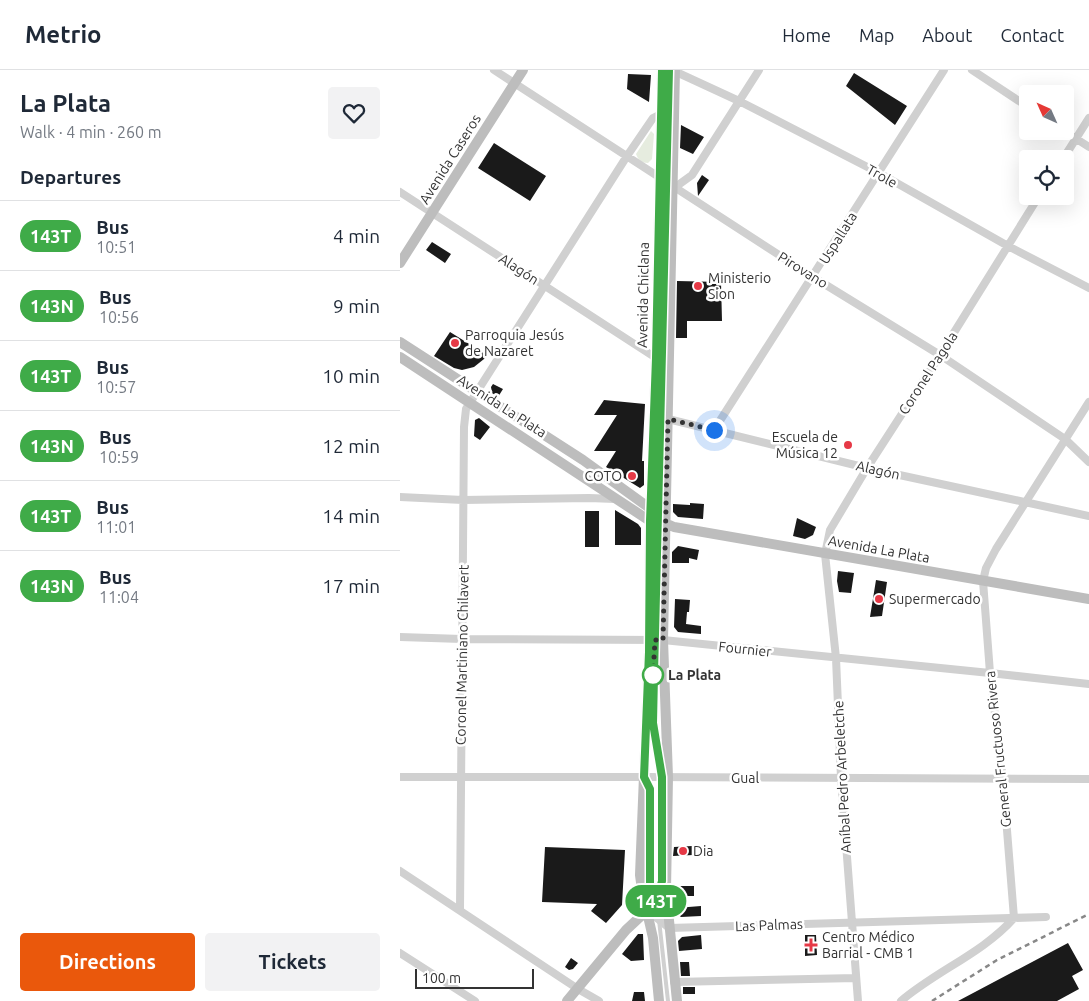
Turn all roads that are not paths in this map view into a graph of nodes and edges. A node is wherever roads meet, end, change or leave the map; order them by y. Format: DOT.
graph roads {
  1 [pos="494,70"];
  2 [pos="523,70"];
  3 [pos="662,70"];
  4 [pos="673,70"];
  5 [pos="759,70"];
  6 [pos="944,70"];
  7 [pos="972,70"];
  8 [pos="514,84"];
  9 [pos="739,101"];
  10 [pos="1019,101"];
  11 [pos="661,114"];
  12 [pos="1089,118"];
  13 [pos="1075,139"];
  14 [pos="1089,147"];
  15 [pos="1068,150"];
  16 [pos="627,156"];
  17 [pos="879,174"];
  18 [pos="666,183"];
  19 [pos="400,192"];
  20 [pos="1033,205"];
  21 [pos="433,213"];
  22 [pos="1008,246"];
  23 [pos="400,263"];
  24 [pos="813,277"];
  25 [pos="544,285"];
  26 [pos="1089,288"];
  27 [pos="400,342"];
  28 [pos="940,355"];
  29 [pos="400,357"];
  30 [pos="656,358"];
  31 [pos="477,392"];
  32 [pos="470,402"];
  33 [pos="1089,402"];
  34 [pos="668,419"];
  35 [pos="714,430"];
  36 [pos="1066,439"];
  37 [pos="1089,462"];
  38 [pos="867,468"];
  39 [pos="400,497"];
  40 [pos="463,500"];
  41 [pos="620,500"];
  42 [pos="1024,503"];
  43 [pos="1089,516"];
  44 [pos="656,518"];
  45 [pos="825,554"];
  46 [pos="983,581"];
  47 [pos="1089,598"];
  48 [pos="400,637"];
  49 [pos="462,639"];
  50 [pos="656,640"];
  51 [pos="836,658"];
  52 [pos="990,673"];
  53 [pos="1089,684"];
  54 [pos="400,777"];
  55 [pos="644,777"];
  56 [pos="665,777"];
  57 [pos="460,778"];
  58 [pos="842,778"];
  59 [pos="1089,779"];
  60 [pos="1003,780"];
  61 [pos="400,871"];
  62 [pos="666,890"];
  63 [pos="656,902"];
  64 [pos="460,910"];
  65 [pos="647,910"];
  66 [pos="1046,917"];
  67 [pos="1014,918"];
  68 [pos="659,920"];
  69 [pos="851,922"];
  70 [pos="669,928"];
  71 [pos="400,953"];
  72 [pos="856,978"];
  73 [pos="674,982"];
  74 [pos="578,989"];
  75 [pos="475,1001"];
  76 [pos="567,1001"];
  77 [pos="598,1001"];
  78 [pos="659,1001"];
  79 [pos="668,1001"];
  80 [pos="676,1001"];
  81 [pos="858,1001"];
  82 [pos="901,1001"];
  1 -- 8 [label="street, Pirovano"];
  2 -- 8 [label="main road, Avenida Caseros"];
  3 -- 11 [label="main road, Avenida Chiclana"];
  4 -- 9 [label="street, Trole"];
  4 -- 18 [label="main road, Avenida Chiclana"];
  5 -- 9 [label="street"];
  6 -- 17 [label="street, Uspallata"];
  7 -- 10 [label="street"];
  8 -- 16 [label="street, Pirovano"];
  8 -- 21 [label="main road, Avenida Caseros"];
  9 -- 17 [label="street, Trole"];
  9 -- 18 [label="street"];
  11 -- 16 [label="street"];
  11 -- 18 [label="main road, Avenida Chiclana"];
  12 -- 13 [label="street"];
  13 -- 14 [label="street"];
  13 -- 15 [label="street"];
  16 -- 18 [label="street, Pirovano"];
  16 -- 25 [label="street"];
  17 -- 22 [label="street, Trole"];
  17 -- 24 [label="street, Uspallata"];
  18 -- 24 [label="street, Pirovano"];
  18 -- 30 [label="main road, Avenida Chiclana"];
  18 -- 34 [label="main road, Avenida Chiclana"];
  18 -- 44 [label="lane"];
  19 -- 21 [label="street, Alagón"];
  20 -- 22 [label="street, Coronel Pagola"];
  21 -- 23 [label="main road, Avenida Caseros"];
  21 -- 25 [label="street, Alagón"];
  22 -- 26 [label="street, Trole"];
  22 -- 28 [label="street, Coronel Pagola"];
  24 -- 28 [label="street, Pirovano"];
  24 -- 35 [label="street, Uspallata"];
  25 -- 30 [label="street, Alagón"];
  25 -- 31 [label="street"];
  27 -- 31 [label="main road, Avenida La Plata"];
  28 -- 36 [label="street, Pirovano"];
  28 -- 38 [label="street, Coronel Pagola"];
  29 -- 32 [label="main road, Avenida La Plata"];
  30 -- 44 [label="main road, Avenida Chiclana"];
  31 -- 32 [label="street"];
  31 -- 44 [label="main road, Avenida La Plata"];
  32 -- 40 [label="street, Coronel Martiniano Chilavert"];
  32 -- 41 [label="main road, Avenida La Plata"];
  33 -- 36 [label="street"];
  34 -- 35 [label="street, Alagón"];
  34 -- 44 [label="main road, Avenida Chiclana"];
  35 -- 38 [label="street, Alagón"];
  36 -- 37 [label="street, Pirovano"];
  36 -- 42 [label="street"];
  38 -- 42 [label="street, Alagón"];
  38 -- 45 [label="street, Coronel Pagola"];
  39 -- 40 [label="street"];
  40 -- 41 [label="street"];
  40 -- 49 [label="street, Coronel Martiniano Chilavert"];
  41 -- 44 [label="main road, Avenida La Plata"];
  42 -- 43 [label="street, Alagón"];
  42 -- 46 [label="street"];
  44 -- 45 [label="main road, Avenida La Plata"];
  44 -- 50 [label="main road"];
  44 -- 50 [label="main road"];
  45 -- 46 [label="main road, Avenida La Plata"];
  45 -- 51 [label="street, Aníbal Pedro Arbeletche"];
  46 -- 47 [label="main road, Avenida La Plata"];
  46 -- 52 [label="street, General Fructuoso Rivera"];
  48 -- 49 [label="street, Fournier"];
  49 -- 50 [label="street, Fournier"];
  49 -- 57 [label="street, Coronel Martiniano Chilavert"];
  50 -- 51 [label="street, Fournier"];
  50 -- 55 [label="main road"];
  50 -- 56 [label="main road"];
  51 -- 52 [label="street, Fournier"];
  51 -- 58 [label="street, Aníbal Pedro Arbeletche"];
  52 -- 53 [label="street, Fournier"];
  52 -- 60 [label="street, General Fructuoso Rivera"];
  54 -- 57 [label="street, Gual"];
  55 -- 56 [label="street, Gual"];
  55 -- 57 [label="street, Gual"];
  55 -- 63 [label="lane"];
  55 -- 65 [label="main road"];
  56 -- 58 [label="street, Gual"];
  56 -- 62 [label="main road"];
  56 -- 63 [label="lane"];
  57 -- 64 [label="street, Coronel Martiniano Chilavert"];
  58 -- 60 [label="street, Gual"];
  58 -- 69 [label="street, Aníbal Pedro Arbeletche"];
  59 -- 60 [label="street, Gual"];
  60 -- 67 [label="street, General Fructuoso Rivera"];
  61 -- 64 [label="street"];
  62 -- 63 [label="main road"];
  62 -- 70 [label="main road"];
  63 -- 65 [label="main road"];
  63 -- 68 [label="lane"];
  64 -- 74 [label="street"];
  65 -- 68 [label="street"];
  65 -- 74 [label="main road"];
  65 -- 78 [label="main road"];
  66 -- 67 [label="street, Las Palmas"];
  67 -- 69 [label="street, Las Palmas"];
  67 -- 82 [label="street"];
  68 -- 70 [label="street"];
  68 -- 79 [label="lane"];
  69 -- 70 [label="street, Las Palmas"];
  69 -- 72 [label="street, Aníbal Pedro Arbeletche"];
  70 -- 73 [label="main road"];
  71 -- 75 [label="street"];
  72 -- 73 [label="street"];
  72 -- 81 [label="street, Aníbal Pedro Arbeletche"];
  73 -- 80 [label="main road"];
  74 -- 76 [label="main road"];
  74 -- 77 [label="street"];
}
